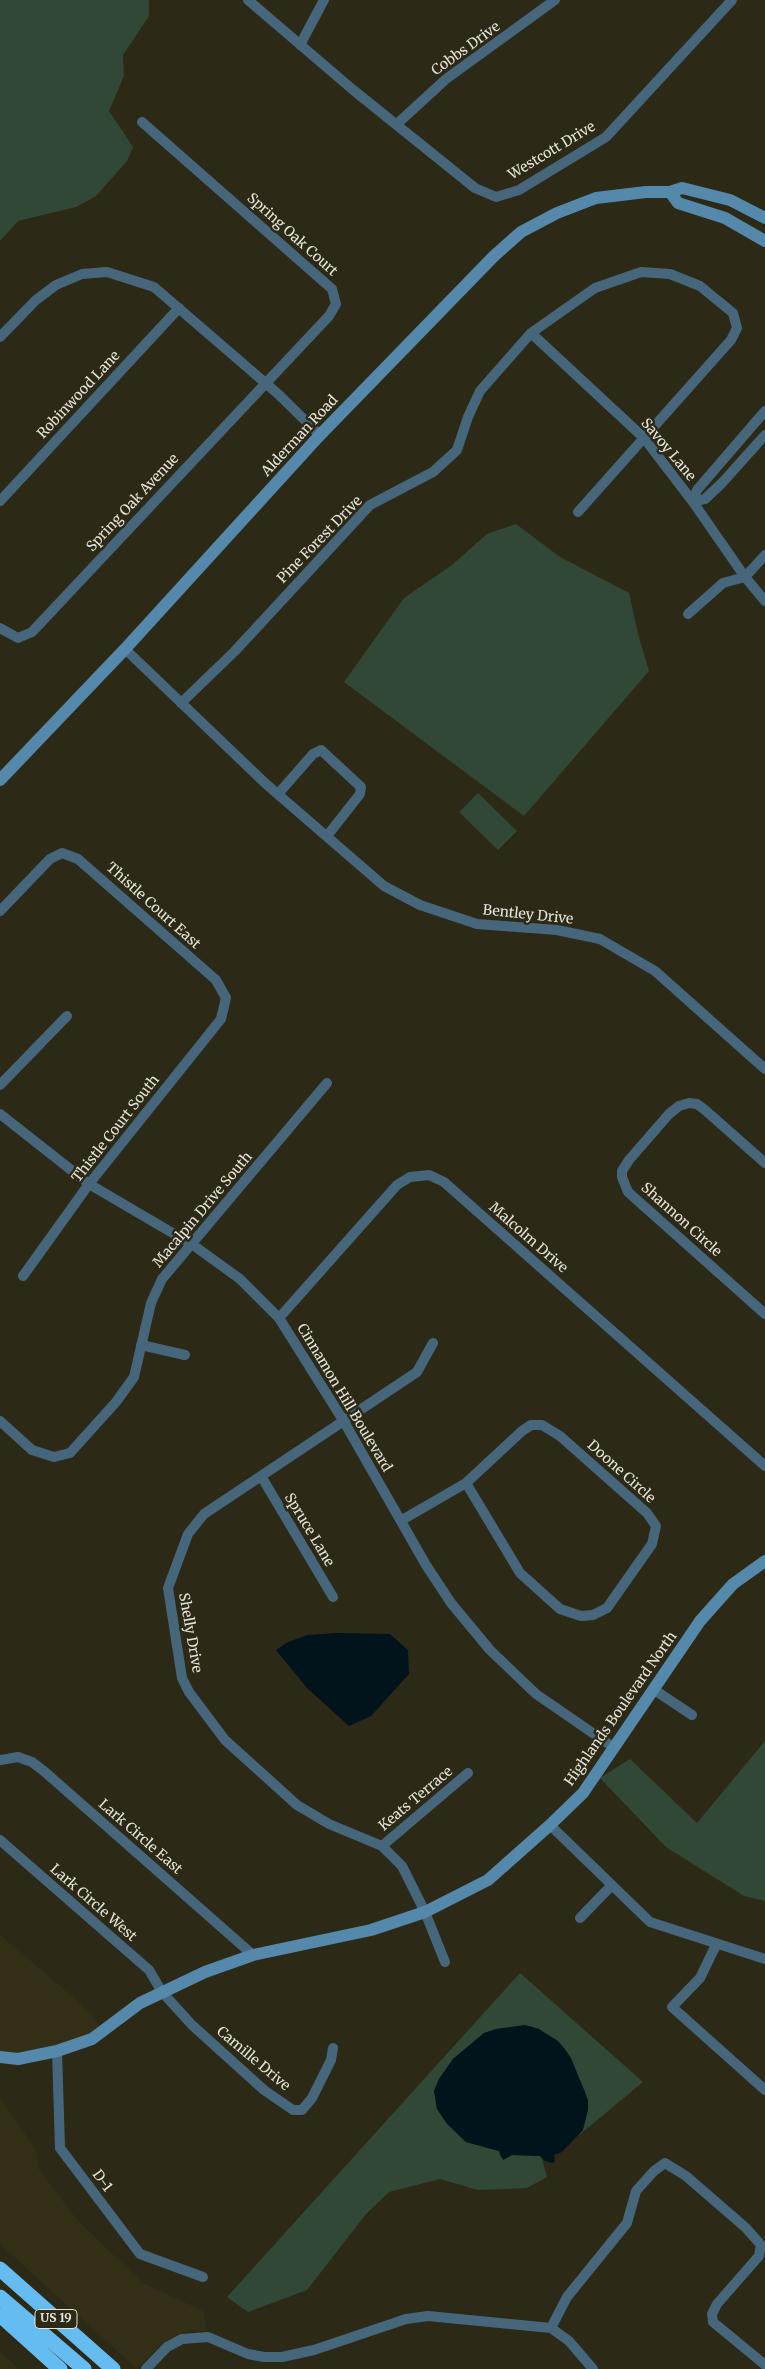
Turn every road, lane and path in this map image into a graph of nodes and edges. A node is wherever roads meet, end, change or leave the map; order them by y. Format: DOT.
graph roads {
  1 [pos="248,0"];
  2 [pos="324,0"];
  3 [pos="555,0"];
  4 [pos="732,0"];
  5 [pos="300,45"];
  6 [pos="142,122"];
  7 [pos="397,124"];
  8 [pos="670,192"];
  9 [pos="765,218"];
  10 [pos="765,241"];
  11 [pos="179,308"];
  12 [pos="531,333"];
  13 [pos="0,337"];
  14 [pos="265,383"];
  15 [pos="765,411"];
  16 [pos="320,435"];
  17 [pos="765,435"];
  18 [pos="644,438"];
  19 [pos="0,501"];
  20 [pos="693,502"];
  21 [pos="578,512"];
  22 [pos="765,555"];
  23 [pos="745,577"];
  24 [pos="765,601"];
  25 [pos="688,614"];
  26 [pos="0,628"];
  27 [pos="125,649"];
  28 [pos="181,703"];
  29 [pos="0,780"];
  30 [pos="278,794"];
  31 [pos="327,836"];
  32 [pos="0,911"];
  33 [pos="226,998"];
  34 [pos="67,1016"];
  35 [pos="765,1069"];
  36 [pos="327,1083"];
  37 [pos="0,1085"];
  38 [pos="0,1114"];
  39 [pos="765,1163"];
  40 [pos="89,1184"];
  41 [pos="193,1245"];
  42 [pos="23,1276"];
  43 [pos="765,1314"];
  44 [pos="279,1318"];
  45 [pos="432,1343"];
  46 [pos="141,1345"];
  47 [pos="184,1354"];
  48 [pos="343,1420"];
  49 [pos="0,1421"];
  50 [pos="765,1466"];
  51 [pos="261,1476"];
  52 [pos="466,1483"];
  53 [pos="402,1520"];
  54 [pos="765,1561"];
  55 [pos="333,1597"];
  56 [pos="653,1689"];
  57 [pos="692,1715"];
  58 [pos="613,1747"];
  59 [pos="0,1760"];
  60 [pos="468,1773"];
  61 [pos="550,1826"];
  62 [pos="0,1840"];
  63 [pos="382,1846"];
  64 [pos="611,1886"];
  65 [pos="425,1912"];
  66 [pos="580,1918"];
  67 [pos="716,1945"];
  68 [pos="253,1955"];
  69 [pos="765,1959"];
  70 [pos="445,1962"];
  71 [pos="162,1992"];
  72 [pos="333,2048"];
  73 [pos="57,2051"];
  74 [pos="0,2058"];
  75 [pos="765,2090"];
  76 [pos="0,2269"];
  77 [pos="203,2277"];
  78 [pos="0,2280"];
  79 [pos="0,2297"];
  80 [pos="34,2299"];
  81 [pos="0,2315"];
  82 [pos="551,2328"];
  83 [pos="765,2365"];
  84 [pos="60,2369"];
  85 [pos="84,2369"];
  86 [pos="112,2369"];
  87 [pos="146,2369"];
  88 [pos="593,2369"];
  1 -- 5 [label="street, Westcott Drive"];
  2 -- 5 [label="street"];
  3 -- 7 [label="street, Cobbs Drive"];
  4 -- 7 [label="street, Westcott Drive"];
  5 -- 7 [label="street, Westcott Drive"];
  6 -- 14 [label="street, Spring Oak Court"];
  8 -- 9 [label="street, Alderman Road"];
  8 -- 10 [label="street"];
  8 -- 16 [label="street, Alderman Road"];
  11 -- 13 [label="street"];
  11 -- 14 [label="street"];
  11 -- 19 [label="street, Robinwood Lane"];
  12 -- 18 [label="street, Savoy Lane"];
  12 -- 18 [label="street, Pine Forest Drive"];
  12 -- 28 [label="street, Pine Forest Drive"];
  14 -- 16 [label="street"];
  14 -- 26 [label="street, Spring Oak Avenue"];
  15 -- 20 [label="street"];
  16 -- 27 [label="street, Alderman Road"];
  17 -- 20 [label="street"];
  18 -- 20 [label="street, Savoy Lane"];
  18 -- 21 [label="street, Pine Forest Drive"];
  20 -- 23 [label="street, Savoy Lane"];
  22 -- 23 [label="street"];
  23 -- 24 [label="street, Savoy Lane"];
  23 -- 25 [label="street"];
  27 -- 28 [label="street, Bentley Drive"];
  27 -- 29 [label="street, Alderman Road"];
  28 -- 30 [label="street, Bentley Drive"];
  30 -- 31 [label="street, Bentley Drive"];
  30 -- 31 [label="street"];
  31 -- 35 [label="street, Bentley Drive"];
  32 -- 33 [label="street, Thistle Court East"];
  33 -- 40 [label="street, Thistle Court South"];
  34 -- 37 [label="street"];
  36 -- 41 [label="street, Macalpin Drive South"];
  38 -- 40 [label="street, Cinnamon Hill Boulevard"];
  39 -- 43 [label="street, Shannon Circle"];
  40 -- 41 [label="street, Cinnamon Hill Boulevard"];
  40 -- 42 [label="street, Thistle Court South"];
  41 -- 44 [label="street, Cinnamon Hill Boulevard"];
  41 -- 46 [label="street, Macalpin Drive South"];
  44 -- 48 [label="street, Cinnamon Hill Boulevard"];
  44 -- 50 [label="street, Malcolm Drive"];
  45 -- 48 [label="street, Shelly Drive"];
  46 -- 47 [label="street"];
  46 -- 49 [label="street, Macalpin Drive South"];
  48 -- 51 [label="street, Shelly Drive"];
  48 -- 53 [label="street, Cinnamon Hill Boulevard"];
  51 -- 55 [label="street, Spruce Lane"];
  51 -- 63 [label="street, Shelly Drive"];
  52 -- 52 [label="street, Doone Circle"];
  52 -- 53 [label="street, Doone Circle"];
  53 -- 58 [label="street, Cinnamon Hill Boulevard"];
  54 -- 56 [label="street, Highlands Boulevard North"];
  56 -- 57 [label="street"];
  56 -- 58 [label="street, Highlands Boulevard North"];
  58 -- 61 [label="street, Highlands Boulevard North"];
  59 -- 68 [label="street, Lark Circle East"];
  60 -- 63 [label="street, Keats Terrace"];
  61 -- 64 [label="street"];
  61 -- 65 [label="street, Highlands Boulevard North"];
  62 -- 71 [label="street, Lark Circle West"];
  63 -- 65 [label="street, Shelly Drive"];
  64 -- 66 [label="street"];
  64 -- 67 [label="street"];
  65 -- 68 [label="street, Highlands Boulevard North"];
  65 -- 70 [label="street, Shelly Drive"];
  67 -- 69 [label="street"];
  67 -- 75 [label="street"];
  68 -- 71 [label="street, Highlands Boulevard North"];
  71 -- 72 [label="street, Camille Drive"];
  71 -- 73 [label="street, Highlands Boulevard North"];
  73 -- 74 [label="street, Highlands Boulevard North"];
  73 -- 77 [label="street, D-1"];
  76 -- 80 [label="highway, US 19"];
  78 -- 80 [label="highway"];
  79 -- 85 [label="highway"];
  80 -- 86 [label="highway, US 19"];
  81 -- 84 [label="highway, US 19"];
  82 -- 83 [label="street"];
  82 -- 87 [label="street"];
  82 -- 88 [label="street"];
}
